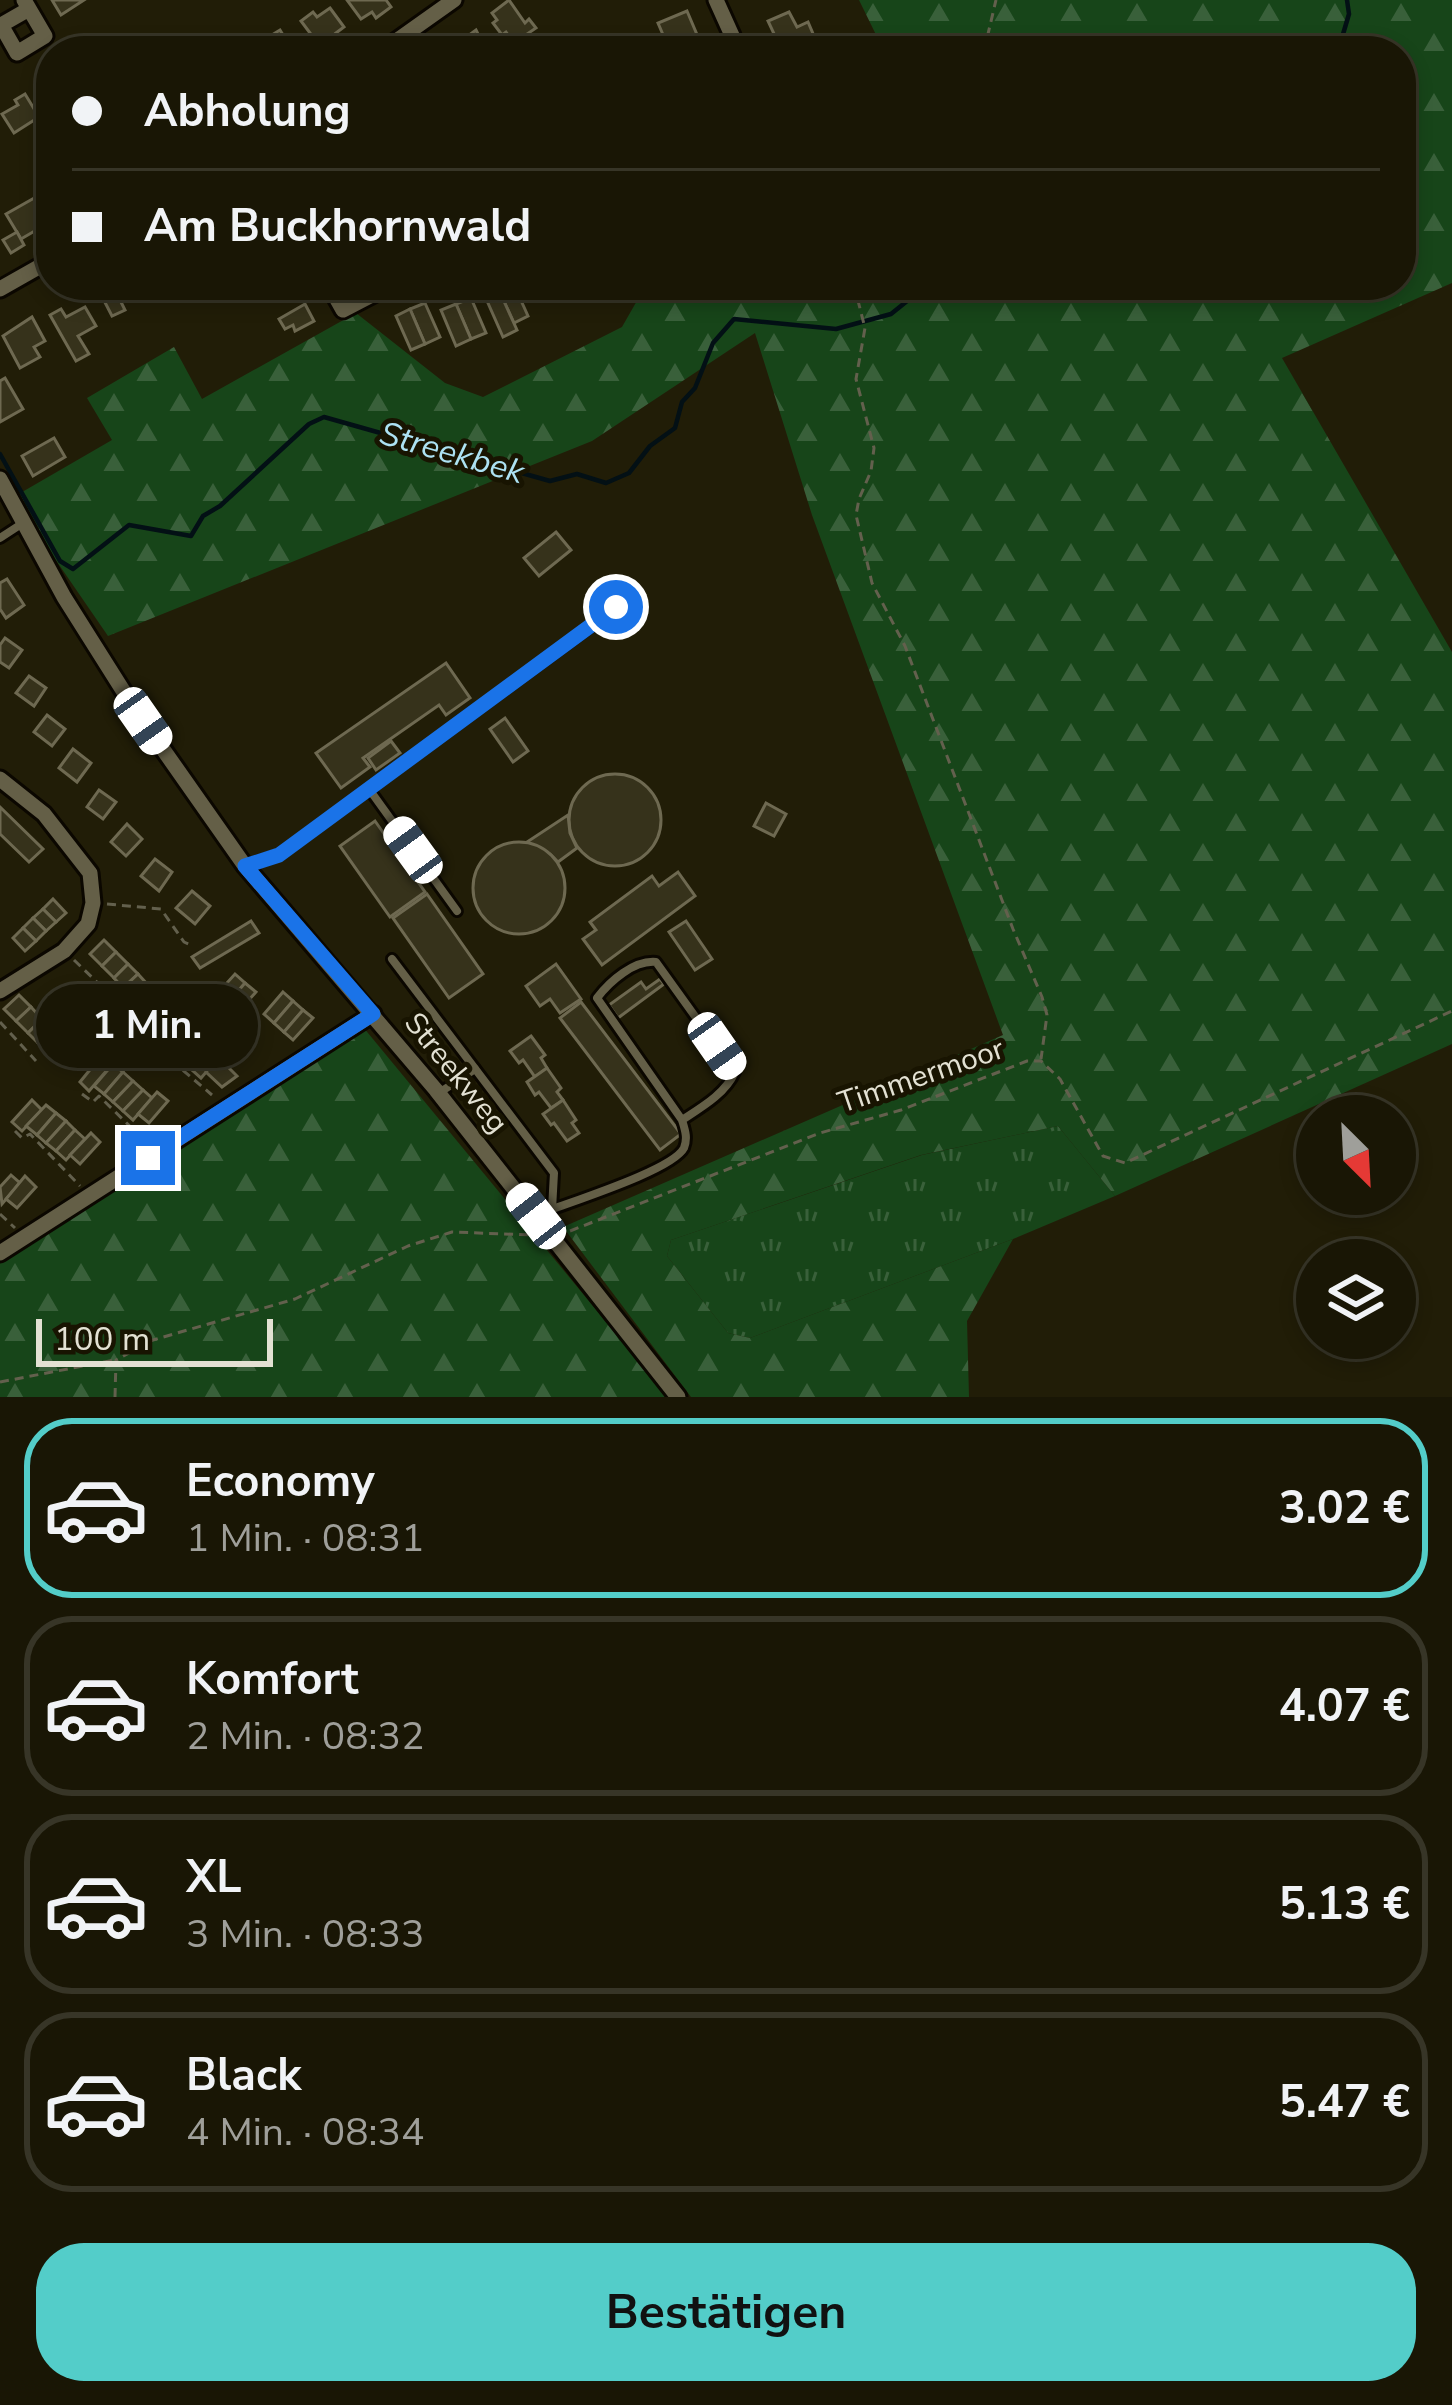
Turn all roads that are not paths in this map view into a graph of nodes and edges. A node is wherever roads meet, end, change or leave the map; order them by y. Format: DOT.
graph roads {
  1 [pos="454,0"];
  2 [pos="716,0"];
  3 [pos="403,36"];
  4 [pos="733,36"];
  5 [pos="36,269"];
  6 [pos="0,289"];
  7 [pos="337,300"];
  8 [pos="362,300"];
  9 [pos="0,479"];
  10 [pos="24,522"];
  11 [pos="0,538"];
  12 [pos="616,607"];
  13 [pos="0,779"];
  14 [pos="369,789"];
  15 [pos="245,866"];
  16 [pos="457,911"];
  17 [pos="392,959"];
  18 [pos="0,991"];
  19 [pos="373,1014"];
  20 [pos="475,1069"];
  21 [pos="439,1094"];
  22 [pos="682,1120"];
  23 [pos="544,1213"];
  24 [pos="0,1253"];
  25 [pos="678,1397"];
  1 -- 3 [label="street"];
  2 -- 4 [label="street"];
  5 -- 6 [label="street"];
  7 -- 8 [label="street"];
  9 -- 10 [label="street, Streekweg"];
  10 -- 11 [label="lane"];
  10 -- 15 [label="street, Streekweg"];
  12 -- 14 [label="lane"];
  13 -- 18 [label="street"];
  14 -- 15 [label="lane"];
  14 -- 16 [label="lane"];
  15 -- 19 [label="street, Streekweg"];
  17 -- 20 [label="lane"];
  19 -- 21 [label="street, Streekweg"];
  19 -- 24 [label="street"];
  20 -- 21 [label="lane"];
  20 -- 23 [label="lane"];
  21 -- 23 [label="street, Streekweg"];
  22 -- 22 [label="lane"];
  22 -- 23 [label="lane"];
  23 -- 25 [label="street, Streekweg"];
}
